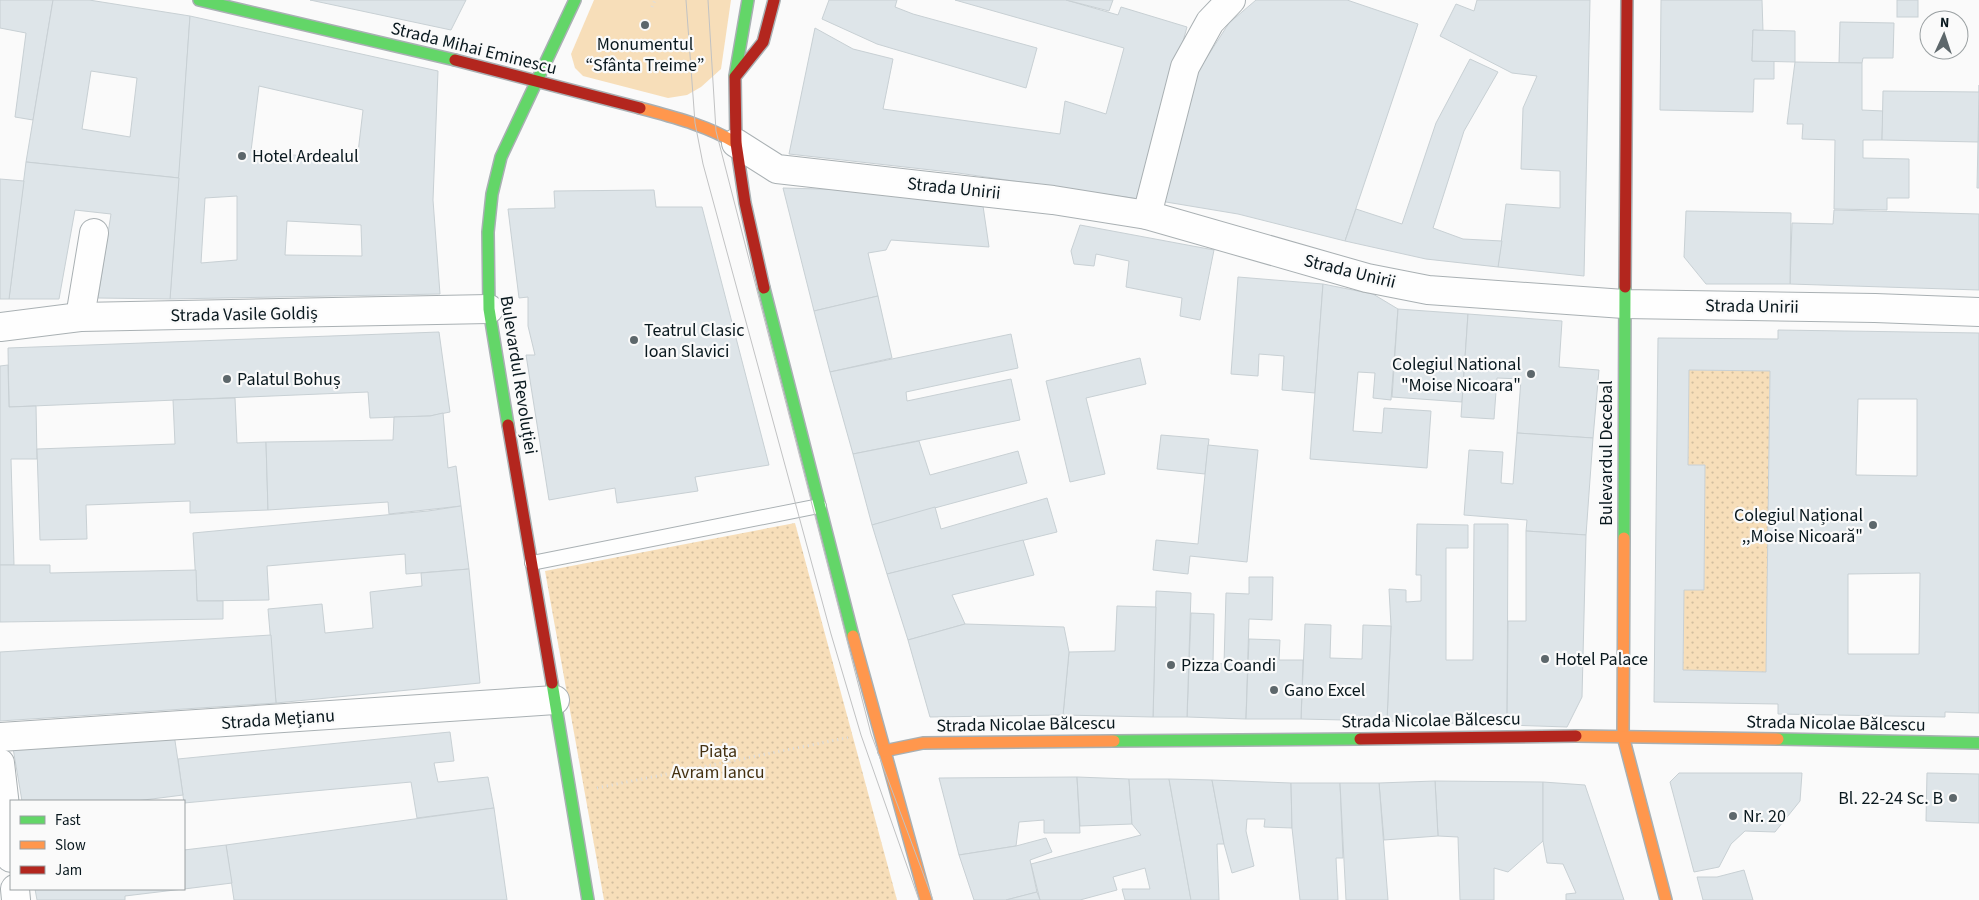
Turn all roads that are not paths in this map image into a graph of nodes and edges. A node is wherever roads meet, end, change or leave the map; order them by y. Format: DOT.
graph roads {
  1 [pos="199,0"];
  2 [pos="575,0"];
  3 [pos="748,0"];
  4 [pos="774,0"];
  5 [pos="1231,0"];
  6 [pos="1627,0"];
  7 [pos="735,77"];
  8 [pos="538,83"];
  9 [pos="736,143"];
  10 [pos="1147,215"];
  11 [pos="94,232"];
  12 [pos="1624,304"];
  13 [pos="489,309"];
  14 [pos="1979,312"];
  15 [pos="80,317"];
  16 [pos="0,327"];
  17 [pos="820,506"];
  18 [pos="532,563"];
  19 [pos="555,700"];
  20 [pos="1623,736"];
  21 [pos="0,737"];
  22 [pos="1979,743"];
  23 [pos="884,751"];
  24 [pos="0,763"];
  25 [pos="10,849"];
  26 [pos="588,900"];
  27 [pos="926,900"];
  28 [pos="1666,900"];
  1 -- 8 [label="main road, Strada Mihai Eminescu"];
  2 -- 8 [label="main road, Bulevardul Revoluției"];
  3 -- 7 [label="main road"];
  4 -- 7 [label="main road"];
  5 -- 10 [label="street"];
  6 -- 12 [label="main road, Bulevardul Decebal"];
  7 -- 9 [label="main road"];
  8 -- 9 [label="main road, Strada Mihai Eminescu"];
  8 -- 13 [label="main road, Bulevardul Revoluției"];
  9 -- 10 [label="street, Strada Unirii"];
  9 -- 17 [label="main road"];
  10 -- 12 [label="street, Strada Unirii"];
  11 -- 15 [label="street"];
  12 -- 14 [label="street, Strada Unirii"];
  12 -- 20 [label="main road, Bulevardul Decebal"];
  13 -- 15 [label="street, Strada Vasile Goldiș"];
  13 -- 18 [label="main road, Bulevardul Revoluției"];
  15 -- 16 [label="street, Strada Vasile Goldiș"];
  17 -- 18 [label="lane"];
  17 -- 23 [label="main road"];
  18 -- 19 [label="main road"];
  19 -- 21 [label="street, Strada Mețianu"];
  19 -- 26 [label="main road"];
  20 -- 22 [label="main road, Strada Nicolae Bălcescu"];
  20 -- 23 [label="main road, Strada Nicolae Bălcescu"];
  20 -- 28 [label="main road, Bulevardul Decebal"];
  23 -- 27 [label="main road"];
  24 -- 25 [label="street"];
}
